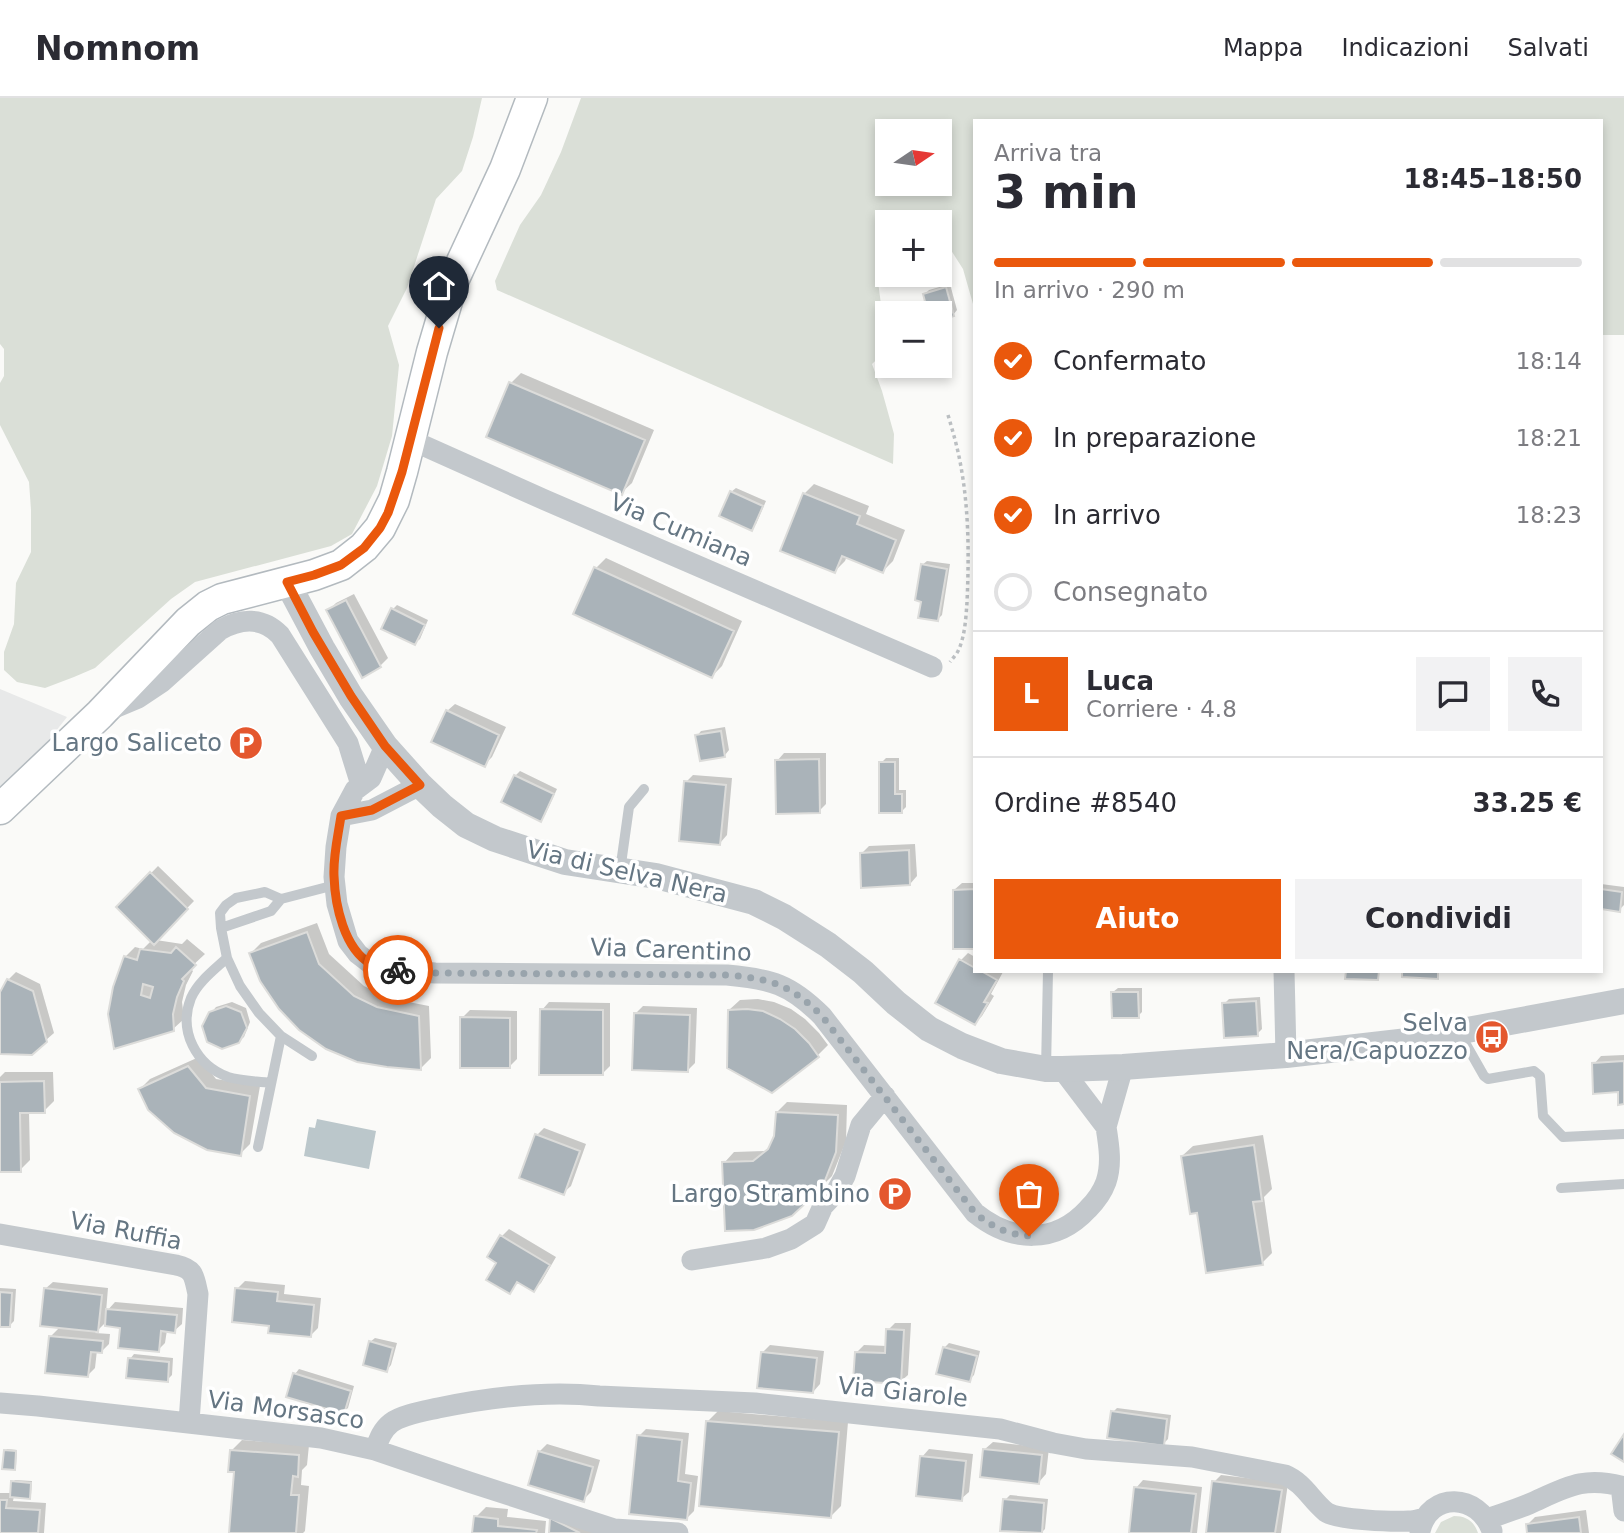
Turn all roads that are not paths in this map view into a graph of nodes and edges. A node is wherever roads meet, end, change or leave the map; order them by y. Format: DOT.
graph roads {
  1 [pos="532,98"];
  2 [pos="411,440"];
  3 [pos="287,582"];
  4 [pos="932,667"];
  5 [pos="100,714"];
  6 [pos="385,746"];
  7 [pos="361,785"];
  8 [pos="420,785"];
  9 [pos="644,789"];
  10 [pos="0,809"];
  11 [pos="341,816"];
  12 [pos="620,871"];
  13 [pos="335,885"];
  14 [pos="281,899"];
  15 [pos="221,928"];
  16 [pos="227,958"];
  17 [pos="1048,973"];
  18 [pos="1284,973"];
  19 [pos="1624,1001"];
  20 [pos="1460,1032"];
  21 [pos="281,1036"];
  22 [pos="1286,1055"];
  23 [pos="312,1056"];
  24 [pos="1123,1067"];
  25 [pos="1054,1069"];
  26 [pos="271,1083"];
  27 [pos="885,1096"];
  28 [pos="1106,1127"];
  29 [pos="1624,1134"];
  30 [pos="258,1147"];
  31 [pos="1624,1184"];
  32 [pos="1562,1188"];
  33 [pos="0,1234"];
  34 [pos="25,1239"];
  35 [pos="0,1247"];
  36 [pos="692,1261"];
  37 [pos="0,1403"];
  38 [pos="189,1422"];
  39 [pos="375,1450"];
  40 [pos="1623,1486"];
  41 [pos="1624,1511"];
  42 [pos="1422,1526"];
  43 [pos="1490,1526"];
  44 [pos="678,1533"];
  1 -- 2 [label="main road"];
  2 -- 3 [label="main road"];
  2 -- 4 [label="street, Via Cumiana"];
  3 -- 5 [label="main road"];
  3 -- 6 [label="street, Via di Selva Nera"];
  5 -- 7 [label="street"];
  5 -- 10 [label="main road"];
  6 -- 7 [label="street, Via Carentino"];
  6 -- 8 [label="street, Via di Selva Nera"];
  7 -- 11 [label="street, Via Carentino"];
  8 -- 11 [label="street"];
  8 -- 12 [label="street, Via di Selva Nera"];
  9 -- 12 [label="lane"];
  11 -- 13 [label="street, Via Carentino"];
  12 -- 25 [label="street, Via di Selva Nera"];
  13 -- 14 [label="lane"];
  13 -- 27 [label="street, Via Carentino"];
  14 -- 15 [label="lane"];
  14 -- 15 [label="lane"];
  15 -- 16 [label="lane"];
  16 -- 21 [label="lane"];
  16 -- 26 [label="lane"];
  17 -- 25 [label="lane"];
  18 -- 22 [label="street"];
  19 -- 20 [label="street, Via di Selva Nera"];
  20 -- 22 [label="street, Via di Selva Nera"];
  20 -- 29 [label="lane"];
  21 -- 23 [label="lane"];
  21 -- 26 [label="lane"];
  22 -- 24 [label="street, Via di Selva Nera"];
  24 -- 25 [label="street, Via di Selva Nera"];
  24 -- 28 [label="street, Via Carentino"];
  25 -- 28 [label="street"];
  26 -- 30 [label="lane"];
  27 -- 28 [label="street, Via Carentino"];
  27 -- 36 [label="street"];
  31 -- 32 [label="lane"];
  33 -- 34 [label="street, Via Ruffia"];
  34 -- 35 [label="street, Via Ruffia"];
  34 -- 38 [label="street, Via Ruffia"];
  37 -- 38 [label="street, Via Morsasco"];
  38 -- 39 [label="street, Via Morsasco"];
  39 -- 42 [label="street, Via Giarole"];
  39 -- 44 [label="street, Via Morsasco"];
  40 -- 41 [label="street"];
  40 -- 43 [label="street"];
  42 -- 43 [label="street"];
}
